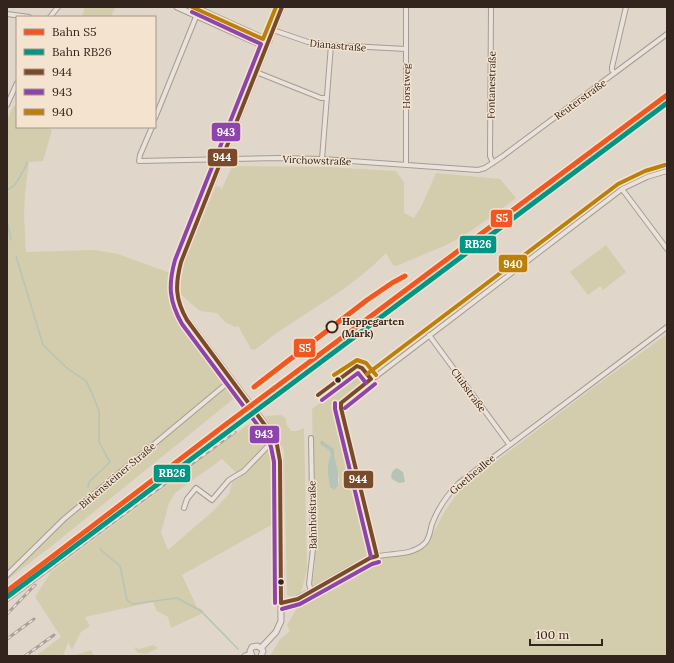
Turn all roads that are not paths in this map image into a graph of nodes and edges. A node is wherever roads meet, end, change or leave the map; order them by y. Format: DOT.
graph roads {
  1 [pos="58,7"];
  2 [pos="177,7"];
  3 [pos="282,7"];
  4 [pos="406,7"];
  5 [pos="491,7"];
  6 [pos="626,7"];
  7 [pos="198,8"];
  8 [pos="7,14"];
  9 [pos="22,16"];
  10 [pos="51,16"];
  11 [pos="196,16"];
  12 [pos="273,30"];
  13 [pos="667,34"];
  14 [pos="269,41"];
  15 [pos="331,45"];
  16 [pos="266,47"];
  17 [pos="406,49"];
  18 [pos="256,72"];
  19 [pos="614,73"];
  20 [pos="16,85"];
  21 [pos="327,98"];
  22 [pos="7,105"];
  23 [pos="156,116"];
  24 [pos="152,128"];
  25 [pos="322,159"];
  26 [pos="222,160"];
  27 [pos="493,162"];
  28 [pos="406,165"];
  29 [pos="667,171"];
  30 [pos="622,190"];
  31 [pos="667,249"];
  32 [pos="667,327"];
  33 [pos="429,335"];
  34 [pos="231,380"];
  35 [pos="310,438"];
  36 [pos="276,442"];
  37 [pos="509,444"];
  38 [pos="184,508"];
  39 [pos="377,556"];
  40 [pos="7,575"];
  41 [pos="311,591"];
  42 [pos="281,602"];
  43 [pos="261,648"];
  44 [pos="251,655"];
  45 [pos="245,656"];
  46 [pos="262,656"];
  1 -- 10 [label="street"];
  2 -- 11 [label="street"];
  3 -- 12 [label="street"];
  4 -- 17 [label="street, Horstweg"];
  5 -- 27 [label="street, Fontanestraße"];
  6 -- 19 [label="street"];
  7 -- 11 [label="street"];
  7 -- 14 [label="street"];
  8 -- 9 [label="street"];
  11 -- 16 [label="street"];
  11 -- 23 [label="street"];
  12 -- 14 [label="street"];
  12 -- 15 [label="street, Dianastraße"];
  13 -- 19 [label="street, Reuterstraße"];
  14 -- 16 [label="street"];
  15 -- 17 [label="street, Dianastraße"];
  15 -- 21 [label="street"];
  16 -- 18 [label="street"];
  17 -- 28 [label="street, Horstweg"];
  18 -- 21 [label="street"];
  18 -- 26 [label="street"];
  19 -- 27 [label="street, Reuterstraße"];
  20 -- 22 [label="street"];
  21 -- 25 [label="street"];
  24 -- 26 [label="street, Virchowstraße"];
  25 -- 26 [label="street, Virchowstraße"];
  25 -- 28 [label="street, Virchowstraße"];
  26 -- 34 [label="street"];
  27 -- 28 [label="street, Virchowstraße"];
  29 -- 30 [label="street"];
  30 -- 31 [label="street"];
  30 -- 33 [label="street"];
  32 -- 37 [label="street, Goetheallee"];
  33 -- 37 [label="street, Clubstraße"];
  33 -- 39 [label="street"];
  34 -- 36 [label="street"];
  34 -- 40 [label="street, Birkensteiner Straße"];
  35 -- 41 [label="street, Bahnhofstraße"];
  36 -- 38 [label="street"];
  36 -- 42 [label="street"];
  37 -- 39 [label="street, Goetheallee"];
  39 -- 41 [label="street, Goetheallee"];
  41 -- 42 [label="street, Goetheallee"];
  42 -- 43 [label="street"];
  43 -- 44 [label="street"];
  43 -- 46 [label="street"];
  44 -- 45 [label="street"];
}
